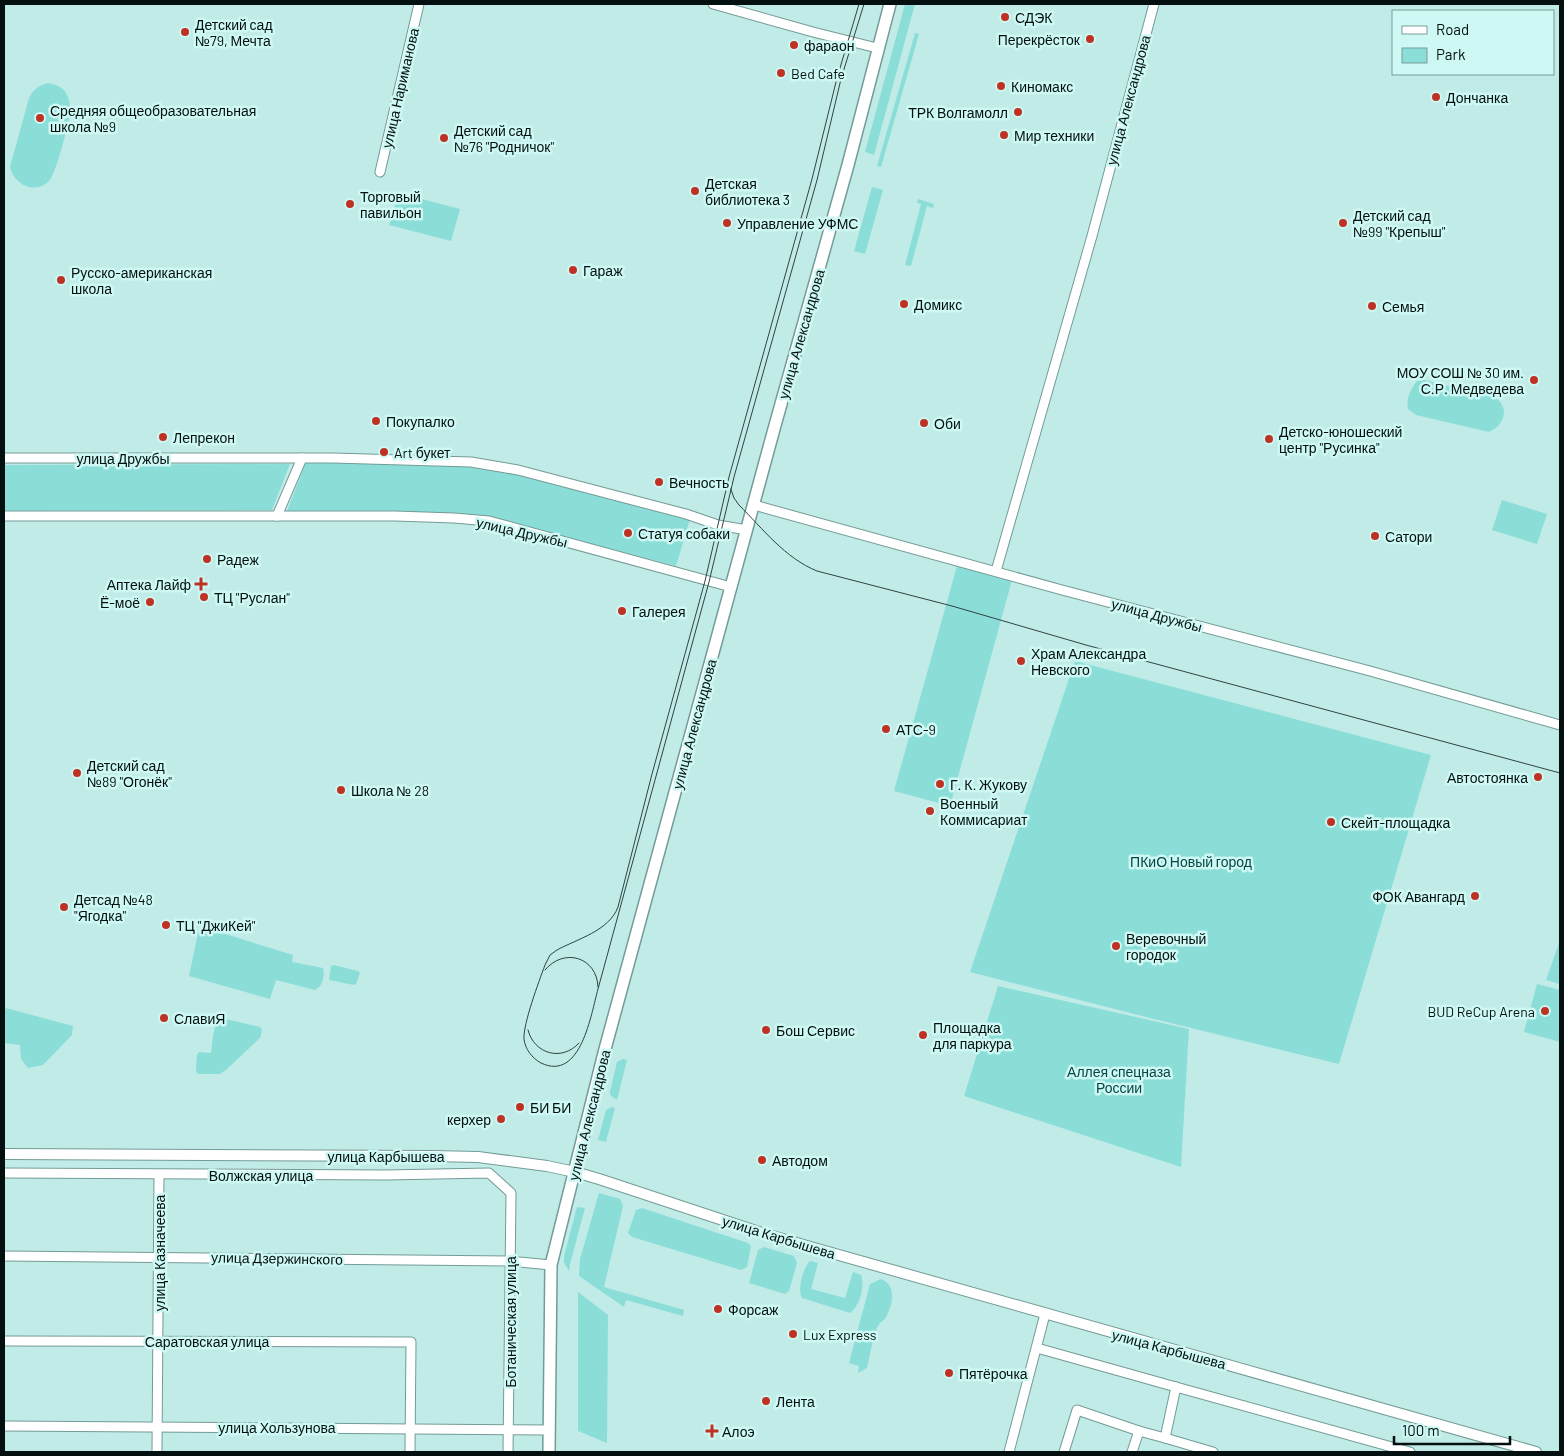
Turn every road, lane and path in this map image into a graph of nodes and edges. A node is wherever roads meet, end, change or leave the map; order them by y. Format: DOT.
graph roads {
  1 [pos="419,4"];
  2 [pos="713,4"];
  3 [pos="890,4"];
  4 [pos="1154,4"];
  5 [pos="877,48"];
  6 [pos="380,172"];
  7 [pos="4,458"];
  8 [pos="302,458"];
  9 [pos="754,505"];
  10 [pos="4,516"];
  11 [pos="277,516"];
  12 [pos="747,530"];
  13 [pos="996,571"];
  14 [pos="731,587"];
  15 [pos="1560,725"];
  16 [pos="4,1154"];
  17 [pos="575,1172"];
  18 [pos="4,1173"];
  19 [pos="159,1175"];
  20 [pos="511,1193"];
  21 [pos="4,1256"];
  22 [pos="158,1256"];
  23 [pos="510,1261"];
  24 [pos="551,1264"];
  25 [pos="1045,1314"];
  26 [pos="4,1341"];
  27 [pos="158,1341"];
  28 [pos="1037,1348"];
  29 [pos="1176,1387"];
  30 [pos="4,1426"];
  31 [pos="157,1426"];
  32 [pos="410,1428"];
  33 [pos="509,1429"];
  34 [pos="549,1430"];
  35 [pos="1139,1431"];
  36 [pos="1165,1438"];
  37 [pos="157,1452"];
  38 [pos="410,1452"];
  39 [pos="508,1452"];
  40 [pos="549,1452"];
  41 [pos="1009,1452"];
  42 [pos="1064,1452"];
  43 [pos="1132,1452"];
  44 [pos="1213,1452"];
  45 [pos="1410,1452"];
  46 [pos="1536,1452"];
  1 -- 6 [label="street, улица Нариманова"];
  2 -- 5 [label="street"];
  3 -- 5 [label="main road, улица Александрова"];
  4 -- 13 [label="street, улица Александрова"];
  5 -- 9 [label="main road, улица Александрова"];
  7 -- 8 [label="street, улица Дружбы"];
  8 -- 11 [label="street"];
  8 -- 12 [label="street, улица Дружбы"];
  9 -- 12 [label="main road, улица Александрова"];
  9 -- 13 [label="street, улица Дружбы"];
  10 -- 11 [label="street, улица Дружбы"];
  11 -- 14 [label="street, улица Дружбы"];
  12 -- 14 [label="main road, улица Александрова"];
  13 -- 15 [label="street, улица Дружбы"];
  14 -- 17 [label="main road, улица Александрова"];
  16 -- 17 [label="street, улица Карбышева"];
  17 -- 24 [label="main road, улица Александрова"];
  17 -- 25 [label="street, улица Карбышева"];
  18 -- 19 [label="street, Волжская улица"];
  19 -- 20 [label="street, Волжская улица"];
  19 -- 22 [label="street, улица Казначеева"];
  20 -- 23 [label="street, Ботаническая улица"];
  21 -- 22 [label="street, улица Дзержинского"];
  22 -- 23 [label="street, улица Дзержинского"];
  22 -- 27 [label="street, улица Казначеева"];
  23 -- 24 [label="street, улица Дзержинского"];
  23 -- 33 [label="street, Ботаническая улица"];
  24 -- 34 [label="main road, улица Александрова"];
  25 -- 28 [label="street"];
  25 -- 46 [label="street, улица Карбышева"];
  26 -- 27 [label="street, Саратовская улица"];
  27 -- 31 [label="street, улица Казначеева"];
  27 -- 32 [label="street, Саратовская улица"];
  28 -- 29 [label="street"];
  28 -- 41 [label="street"];
  29 -- 36 [label="street"];
  29 -- 45 [label="street"];
  30 -- 31 [label="street, улица Хользунова"];
  31 -- 32 [label="street, улица Хользунова"];
  31 -- 37 [label="street, улица Казначеева"];
  32 -- 33 [label="street, улица Хользунова"];
  32 -- 38 [label="street"];
  33 -- 34 [label="street, улица Хользунова"];
  33 -- 39 [label="street, Ботаническая улица"];
  34 -- 40 [label="main road, улица Александрова"];
  35 -- 36 [label="street"];
  35 -- 42 [label="street"];
  35 -- 43 [label="street"];
  36 -- 44 [label="street"];
}
